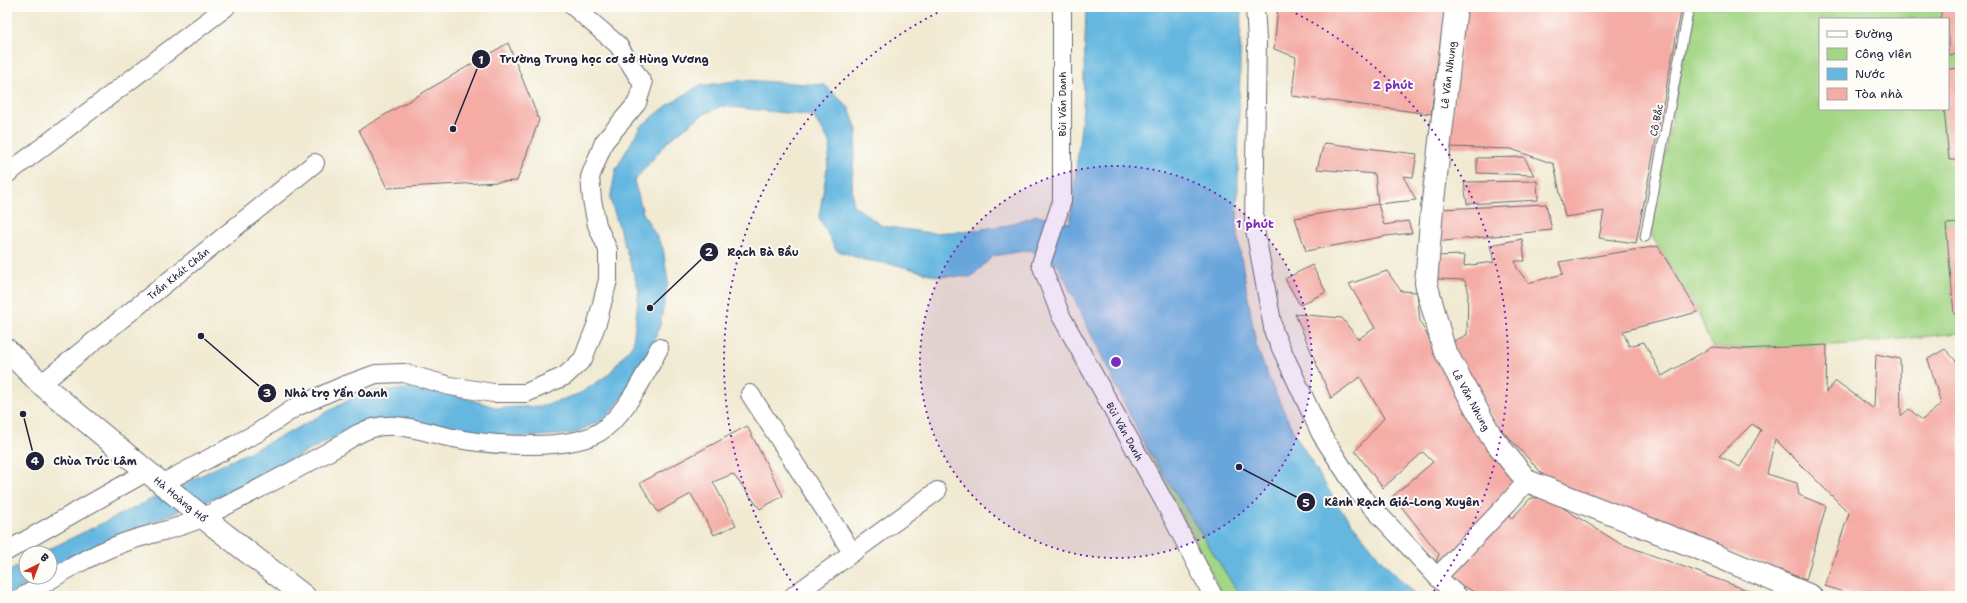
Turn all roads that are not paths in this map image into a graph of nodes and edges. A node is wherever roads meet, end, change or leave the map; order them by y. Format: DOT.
graph roads {
  1 [pos="226,7"];
  2 [pos="574,7"];
  3 [pos="1062,7"];
  4 [pos="1255,7"];
  5 [pos="1456,7"];
  6 [pos="1688,7"];
  7 [pos="315,163"];
  8 [pos="7,174"];
  9 [pos="1645,237"];
  10 [pos="659,348"];
  11 [pos="7,350"];
  12 [pos="40,384"];
  13 [pos="750,394"];
  14 [pos="159,480"];
  15 [pos="1527,480"];
  16 [pos="937,491"];
  17 [pos="201,516"];
  18 [pos="7,551"];
  19 [pos="852,552"];
  20 [pos="1437,577"];
  21 [pos="24,596"];
  22 [pos="304,596"];
  23 [pos="793,596"];
  24 [pos="1213,596"];
  25 [pos="1458,596"];
  26 [pos="1811,596"];
  1 -- 8 [label="street"];
  2 -- 14 [label="street"];
  3 -- 24 [label="street, Bùi Văn Danh"];
  4 -- 20 [label="street"];
  5 -- 15 [label="street, Lê Văn Nhung"];
  6 -- 9 [label="lane, Cô Bắc"];
  7 -- 12 [label="street, Trần Khát Chân"];
  10 -- 17 [label="street"];
  11 -- 12 [label="street, Hà Hoàng Hổ"];
  12 -- 14 [label="street, Hà Hoàng Hổ"];
  13 -- 19 [label="street"];
  14 -- 17 [label="street, Hà Hoàng Hổ"];
  14 -- 18 [label="street"];
  15 -- 20 [label="street"];
  15 -- 26 [label="street, Lê Văn Nhung"];
  16 -- 19 [label="street"];
  17 -- 21 [label="street"];
  17 -- 22 [label="street, Hà Hoàng Hổ"];
  19 -- 23 [label="street"];
  20 -- 25 [label="street"];
}
